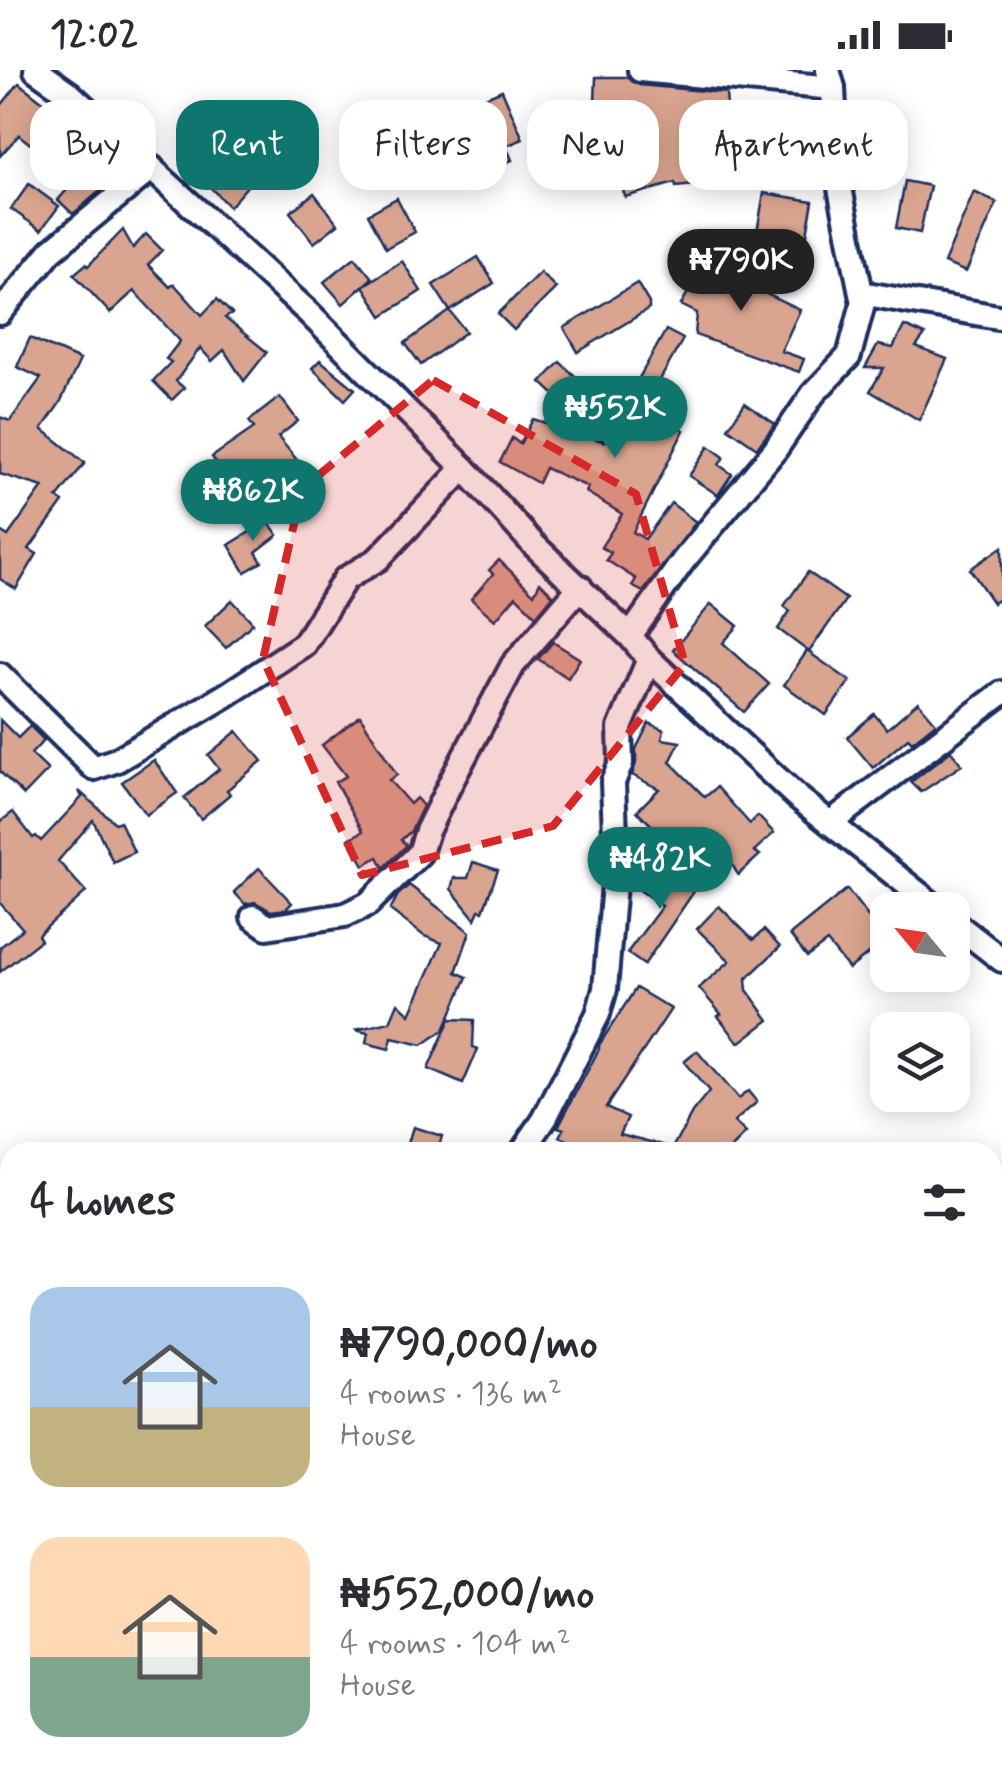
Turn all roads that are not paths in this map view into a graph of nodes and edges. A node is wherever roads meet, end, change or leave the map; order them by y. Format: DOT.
graph roads {
  1 [pos="36,70"];
  2 [pos="640,70"];
  3 [pos="830,79"];
  4 [pos="77,100"];
  5 [pos="156,172"];
  6 [pos="126,190"];
  7 [pos="861,293"];
  8 [pos="0,313"];
  9 [pos="998,318"];
  10 [pos="464,468"];
  11 [pos="580,587"];
  12 [pos="630,636"];
  13 [pos="649,659"];
  14 [pos="0,675"];
  15 [pos="1002,693"];
  16 [pos="830,823"];
  17 [pos="916,892"];
  18 [pos="253,917"];
  19 [pos="970,934"];
  20 [pos="1002,960"];
  21 [pos="529,1142"];
  1 -- 4 [label="street"];
  2 -- 3 [label="street"];
  3 -- 7 [label="street"];
  5 -- 10 [label="street"];
  6 -- 8 [label="street"];
  7 -- 9 [label="street"];
  7 -- 12 [label="street"];
  10 -- 11 [label="street"];
  10 -- 14 [label="street"];
  11 -- 12 [label="street"];
  11 -- 18 [label="street"];
  12 -- 13 [label="street"];
  13 -- 16 [label="street"];
  13 -- 21 [label="street"];
  15 -- 16 [label="street"];
  16 -- 17 [label="street"];
  19 -- 20 [label="street"];
}
